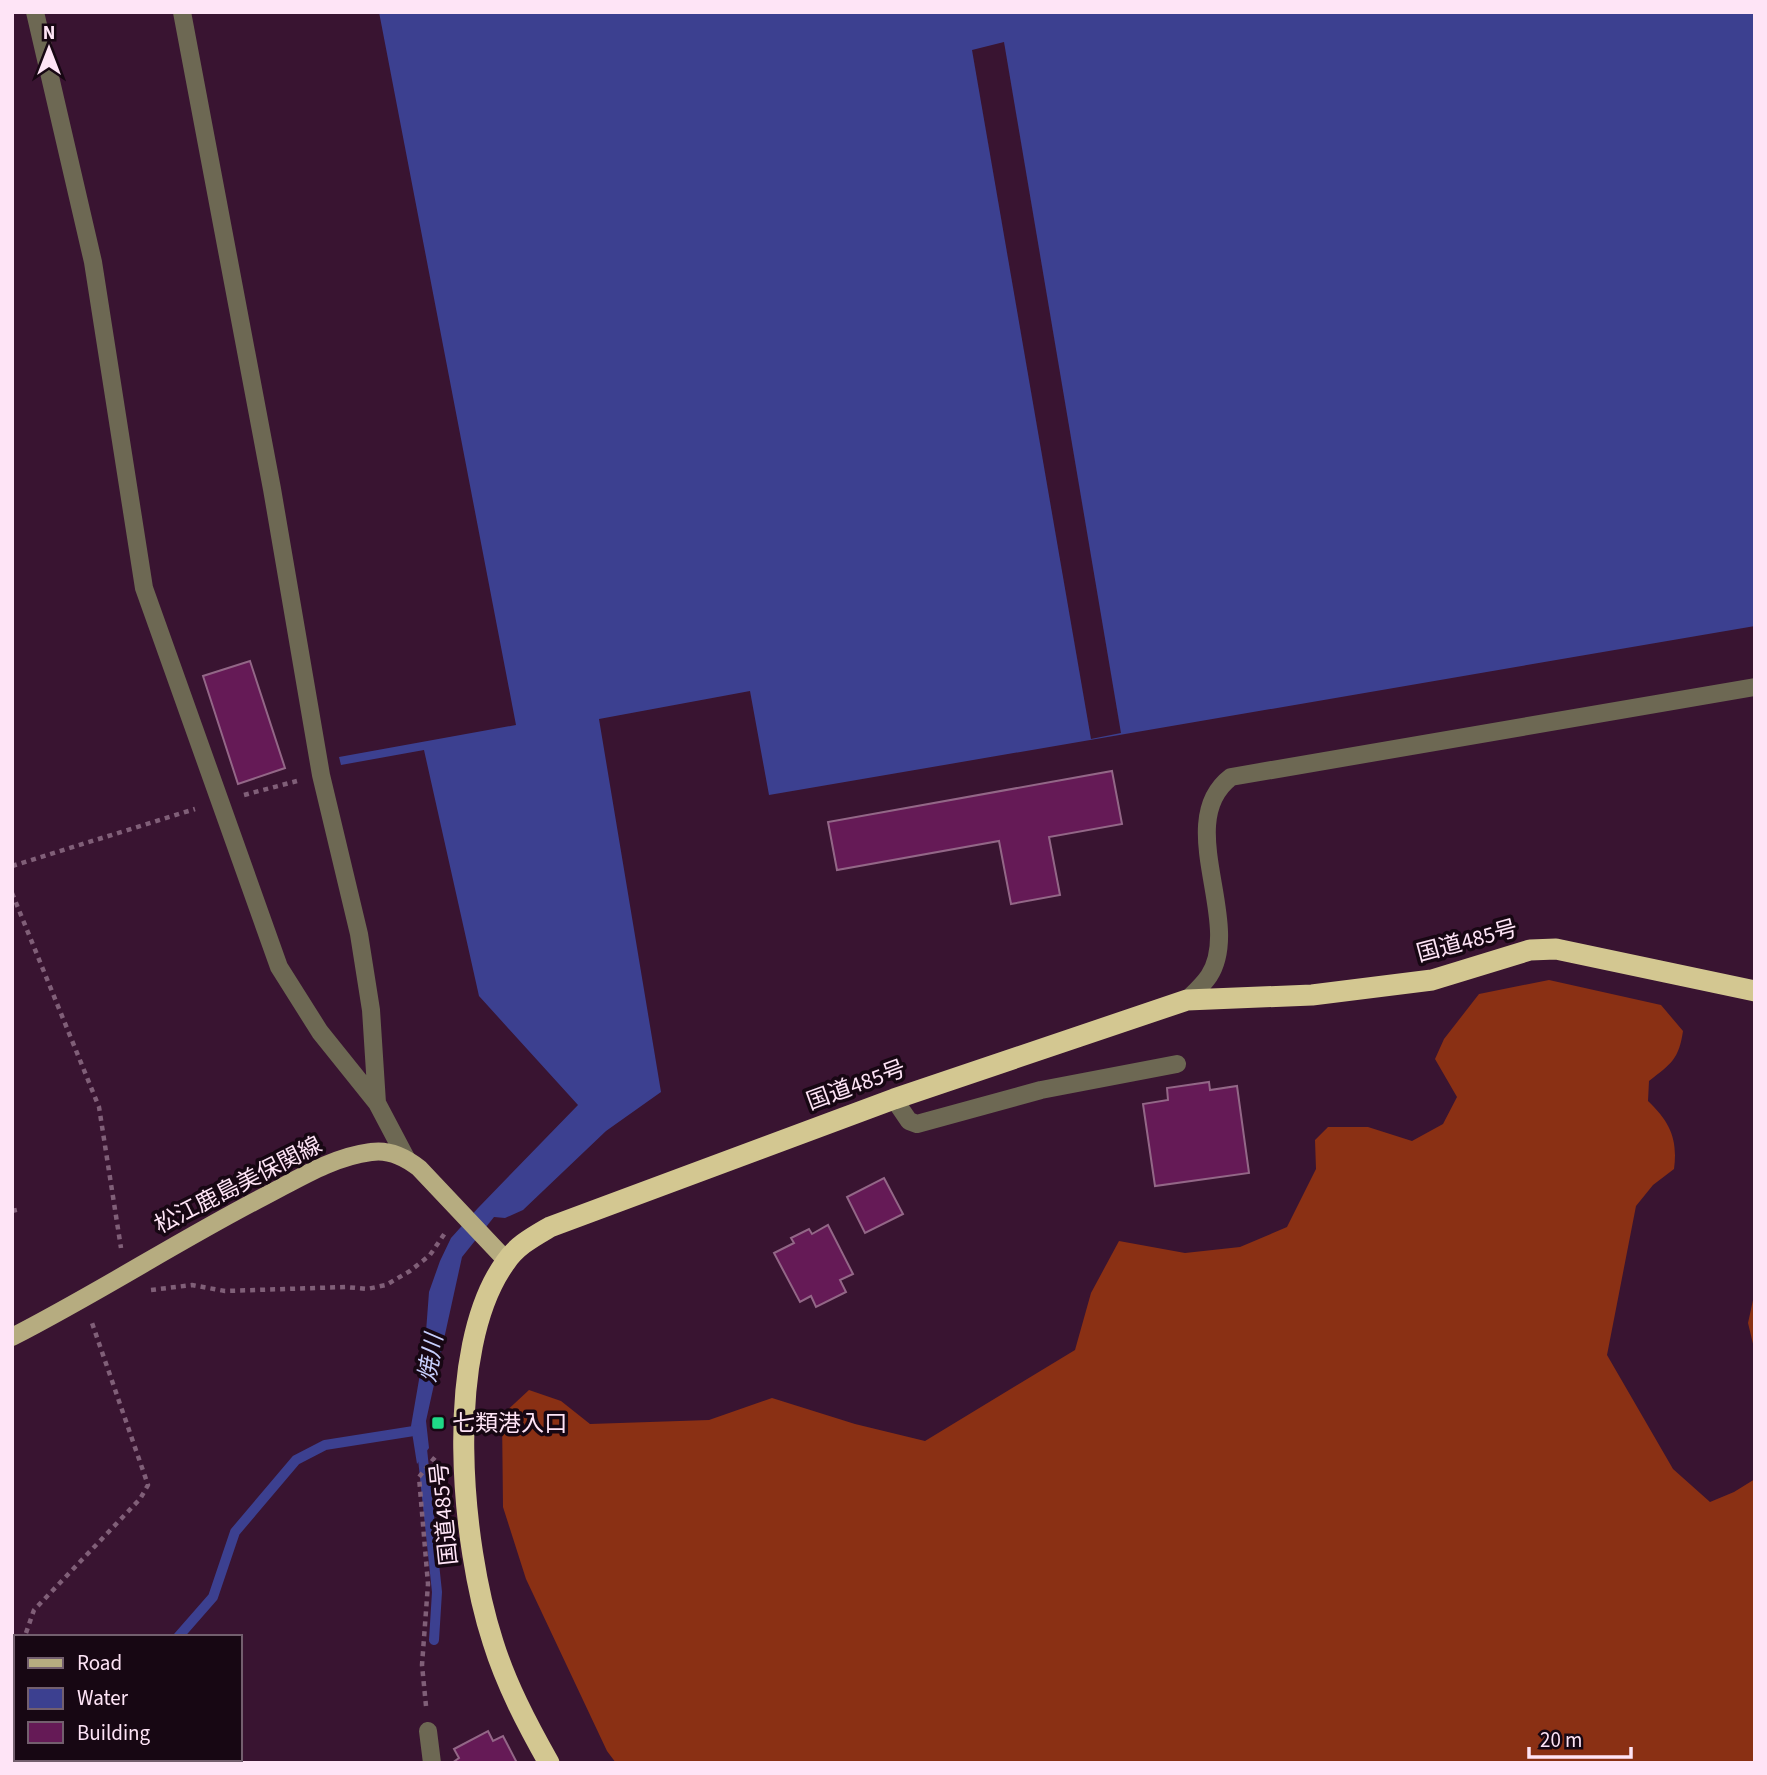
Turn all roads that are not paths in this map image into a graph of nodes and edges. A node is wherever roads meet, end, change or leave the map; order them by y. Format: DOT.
graph roads {
  1 [pos="35,12"];
  2 [pos="182,12"];
  3 [pos="1755,687"];
  4 [pos="1755,991"];
  5 [pos="1187,1000"];
  6 [pos="1177,1064"];
  7 [pos="894,1099"];
  8 [pos="377,1103"];
  9 [pos="406,1158"];
  10 [pos="506,1260"];
  11 [pos="12,1336"];
  12 [pos="428,1731"];
  13 [pos="432,1763"];
  14 [pos="549,1763"];
  1 -- 8 [label="street"];
  2 -- 8 [label="street"];
  3 -- 5 [label="street"];
  4 -- 5 [label="highway, 国道485号"];
  5 -- 7 [label="highway, 国道485号"];
  6 -- 7 [label="street"];
  7 -- 10 [label="highway, 国道485号"];
  8 -- 9 [label="street"];
  9 -- 10 [label="main road"];
  9 -- 11 [label="main road, 松江鹿島美保関線"];
  10 -- 14 [label="highway, 国道485号"];
  12 -- 13 [label="street"];
}
